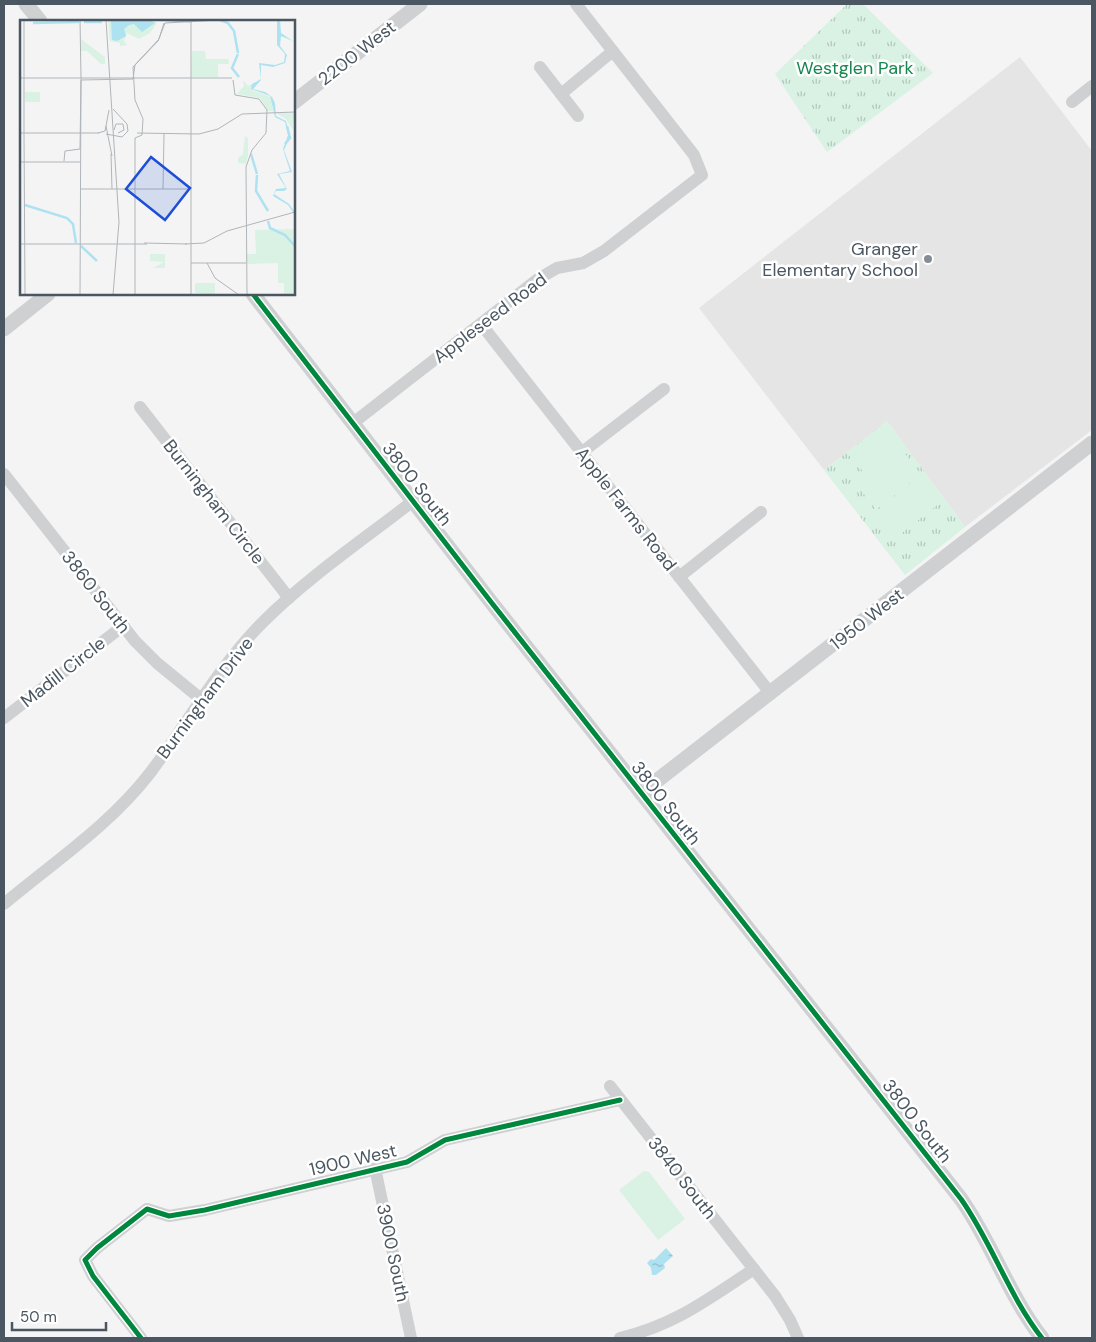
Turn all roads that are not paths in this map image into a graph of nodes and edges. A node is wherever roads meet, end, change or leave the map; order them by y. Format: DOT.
graph roads {
  1 [pos="26,4"];
  2 [pos="420,4"];
  3 [pos="576,4"];
  4 [pos="39,20"];
  5 [pos="613,51"];
  6 [pos="540,67"];
  7 [pos="1092,86"];
  8 [pos="561,94"];
  9 [pos="295,101"];
  10 [pos="1072,102"];
  11 [pos="578,116"];
  12 [pos="47,295"];
  13 [pos="254,295"];
  14 [pos="480,324"];
  15 [pos="4,329"];
  16 [pos="664,389"];
  17 [pos="140,407"];
  18 [pos="353,424"];
  19 [pos="1092,443"];
  20 [pos="581,453"];
  21 [pos="4,474"];
  22 [pos="413,501"];
  23 [pos="761,512"];
  24 [pos="679,577"];
  25 [pos="289,598"];
  26 [pos="123,626"];
  27 [pos="771,694"];
  28 [pos="201,699"];
  29 [pos="4,718"];
  30 [pos="641,793"];
  31 [pos="4,904"];
  32 [pos="610,1086"];
  33 [pos="620,1100"];
  34 [pos="375,1168"];
  35 [pos="754,1269"];
  36 [pos="627,1337"];
  37 [pos="141,1338"];
  38 [pos="411,1338"];
  39 [pos="798,1338"];
  40 [pos="1042,1338"];
  1 -- 4 [label="street"];
  2 -- 9 [label="street, 2200 West"];
  3 -- 5 [label="street, Appleseed Road"];
  5 -- 8 [label="street"];
  5 -- 14 [label="street, Appleseed Road"];
  6 -- 8 [label="street"];
  7 -- 10 [label="street"];
  8 -- 11 [label="street"];
  12 -- 15 [label="street"];
  13 -- 18 [label="street, 3800 South"];
  14 -- 18 [label="street, Appleseed Road"];
  14 -- 20 [label="street, Apple Farms Road"];
  16 -- 20 [label="street"];
  17 -- 25 [label="street, Burningham Circle"];
  18 -- 22 [label="street, 3800 South"];
  19 -- 27 [label="street, 1950 West"];
  20 -- 24 [label="street, Apple Farms Road"];
  21 -- 26 [label="street, 3860 South"];
  22 -- 25 [label="street, Burningham Drive"];
  22 -- 30 [label="street, 3800 South"];
  23 -- 24 [label="street"];
  24 -- 27 [label="street, Apple Farms Road"];
  25 -- 28 [label="street, Burningham Drive"];
  26 -- 28 [label="street, 3860 South"];
  26 -- 29 [label="street, Madill Circle"];
  27 -- 30 [label="street, 1950 West"];
  28 -- 31 [label="street, Burningham Drive"];
  30 -- 40 [label="street, 3800 South"];
  32 -- 33 [label="street, 3840 South"];
  33 -- 34 [label="street, 1900 West"];
  33 -- 35 [label="street, 3840 South"];
  34 -- 37 [label="street, 1900 West"];
  34 -- 38 [label="street, 3900 South"];
  35 -- 36 [label="street"];
  35 -- 39 [label="street"];
}
